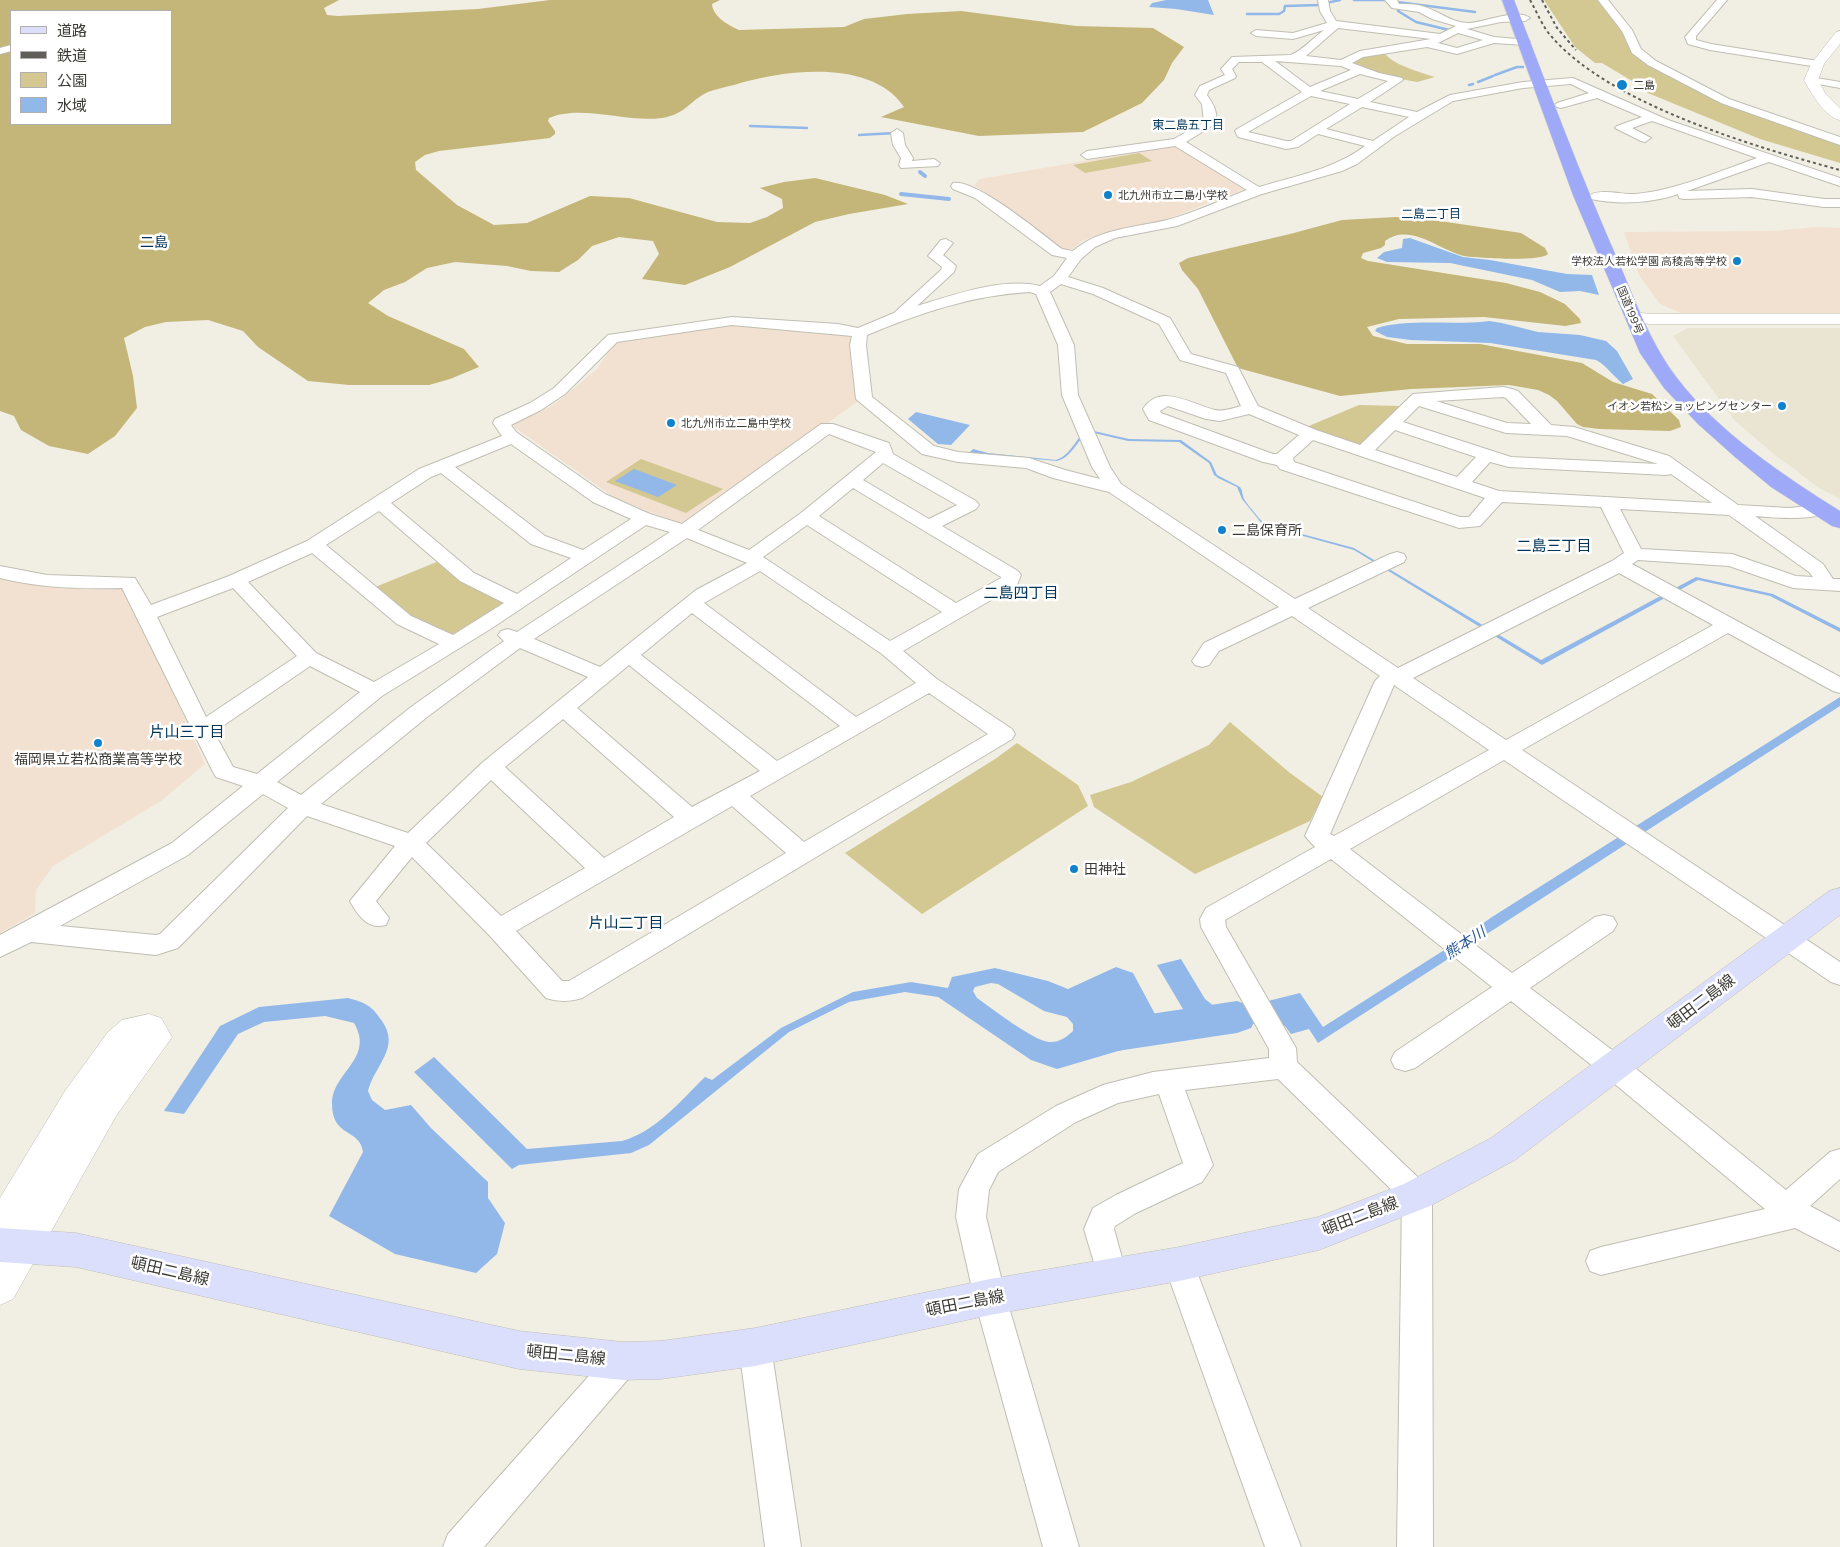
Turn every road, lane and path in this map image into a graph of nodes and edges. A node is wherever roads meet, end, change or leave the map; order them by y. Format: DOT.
graph roads {
  1 [pos="1323,0"];
  2 [pos="1390,0"];
  3 [pos="1508,0"];
  4 [pos="1517,0"];
  5 [pos="1603,0"];
  6 [pos="1722,0"];
  7 [pos="1521,18"];
  8 [pos="1333,24"];
  9 [pos="1468,26"];
  10 [pos="1456,29"];
  11 [pos="1256,33"];
  12 [pos="1443,37"];
  13 [pos="1491,40"];
  14 [pos="1525,42"];
  15 [pos="1838,42"];
  16 [pos="1428,44"];
  17 [pos="1264,58"];
  18 [pos="1292,58"];
  19 [pos="1343,63"];
  20 [pos="1818,64"];
  21 [pos="1359,70"];
  22 [pos="1811,80"];
  23 [pos="1546,83"];
  24 [pos="1840,85"];
  25 [pos="1309,92"];
  26 [pos="1599,94"];
  27 [pos="1360,103"];
  28 [pos="1561,105"];
  29 [pos="1418,116"];
  30 [pos="1840,116"];
  31 [pos="1652,117"];
  32 [pos="1316,130"];
  33 [pos="897,133"];
  34 [pos="1645,138"];
  35 [pos="1177,142"];
  36 [pos="1840,142"];
  37 [pos="1375,145"];
  38 [pos="1087,156"];
  39 [pos="1770,158"];
  40 [pos="934,163"];
  41 [pos="1840,182"];
  42 [pos="957,186"];
  43 [pos="1257,191"];
  44 [pos="1666,194"];
  45 [pos="1596,196"];
  46 [pos="1840,203"];
  47 [pos="946,243"];
  48 [pos="1076,256"];
  49 [pos="1059,279"];
  50 [pos="1042,291"];
  51 [pos="898,317"];
  52 [pos="1641,318"];
  53 [pos="1840,320"];
  54 [pos="860,333"];
  55 [pos="1416,400"];
  56 [pos="1251,409"];
  57 [pos="1392,424"];
  58 [pos="1546,430"];
  59 [pos="1310,434"];
  60 [pos="514,437"];
  61 [pos="1363,452"];
  62 [pos="1487,455"];
  63 [pos="882,456"];
  64 [pos="1285,460"];
  65 [pos="442,465"];
  66 [pos="1677,470"];
  67 [pos="853,481"];
  68 [pos="1460,484"];
  69 [pos="1114,488"];
  70 [pos="1497,496"];
  71 [pos="380,503"];
  72 [pos="1608,503"];
  73 [pos="1732,509"];
  74 [pos="1840,509"];
  75 [pos="1820,510"];
  76 [pos="807,517"];
  77 [pos="644,518"];
  78 [pos="1840,521"];
  79 [pos="929,526"];
  80 [pos="685,530"];
  81 [pos="314,545"];
  82 [pos="584,557"];
  83 [pos="1397,558"];
  84 [pos="756,560"];
  85 [pos="1627,560"];
  86 [pos="0,572"];
  87 [pos="236,580"];
  88 [pos="1834,585"];
  89 [pos="516,601"];
  90 [pos="692,603"];
  91 [pos="1293,608"];
  92 [pos="956,612"];
  93 [pos="146,614"];
  94 [pos="485,624"];
  95 [pos="1729,624"];
  96 [pos="518,640"];
  97 [pos="454,643"];
  98 [pos="889,650"];
  99 [pos="630,656"];
  100 [pos="309,657"];
  101 [pos="1202,661"];
  102 [pos="602,676"];
  103 [pos="1396,678"];
  104 [pos="930,684"];
  105 [pos="1840,686"];
  106 [pos="375,692"];
  107 [pos="564,708"];
  108 [pos="855,727"];
  109 [pos="203,729"];
  110 [pos="1504,752"];
  111 [pos="492,767"];
  112 [pos="776,772"];
  113 [pos="260,783"];
  114 [pos="734,795"];
  115 [pos="303,806"];
  116 [pos="690,818"];
  117 [pos="412,842"];
  118 [pos="1333,849"];
  119 [pos="802,854"];
  120 [pos="602,870"];
  121 [pos="1840,899"];
  122 [pos="377,918"];
  123 [pos="1604,924"];
  124 [pos="499,930"];
  125 [pos="28,932"];
  126 [pos="1786,939"];
  127 [pos="0,947"];
  128 [pos="1840,975"];
  129 [pos="1512,988"];
  130 [pos="1404,1060"];
  131 [pos="1284,1067"];
  132 [pos="1614,1067"];
  133 [pos="1168,1081"];
  134 [pos="1840,1161"];
  135 [pos="1417,1195"];
  136 [pos="1792,1211"];
  137 [pos="1840,1237"];
  138 [pos="8,1241"];
  139 [pos="1601,1261"];
  140 [pos="1178,1264"];
  141 [pos="1112,1276"];
  142 [pos="0,1287"];
  143 [pos="990,1297"];
  144 [pos="755,1347"];
  145 [pos="623,1361"];
  146 [pos="461,1547"];
  147 [pos="783,1547"];
  148 [pos="1061,1547"];
  149 [pos="1282,1547"];
  150 [pos="1415,1547"];
  1 -- 8 [label="street"];
  2 -- 9 [label="street"];
  3 -- 7 [label="highway, 国道199号"];
  4 -- 7 [label="highway, 国道199号"];
  5 -- 36 [label="street"];
  6 -- 20 [label="street"];
  7 -- 9 [label="street"];
  7 -- 14 [label="highway, 国道199号"];
  7 -- 23 [label="highway, 国道199号"];
  8 -- 11 [label="street"];
  8 -- 12 [label="street"];
  8 -- 18 [label="street"];
  9 -- 10 [label="street"];
  10 -- 12 [label="street"];
  10 -- 13 [label="street"];
  12 -- 16 [label="street"];
  13 -- 14 [label="street"];
  13 -- 16 [label="street"];
  14 -- 23 [label="highway, 国道199号"];
  15 -- 20 [label="street"];
  16 -- 19 [label="street"];
  17 -- 18 [label="street"];
  17 -- 25 [label="street"];
  17 -- 35 [label="street"];
  18 -- 19 [label="street"];
  19 -- 21 [label="street"];
  20 -- 22 [label="street"];
  21 -- 25 [label="street"];
  21 -- 27 [label="street"];
  22 -- 24 [label="street"];
  22 -- 30 [label="street"];
  23 -- 26 [label="street"];
  23 -- 28 [label="highway, 国道199号"];
  23 -- 29 [label="street"];
  23 -- 52 [label="highway, 国道199号"];
  25 -- 27 [label="street"];
  25 -- 32 [label="street"];
  26 -- 28 [label="street"];
  26 -- 31 [label="street"];
  27 -- 29 [label="street"];
  27 -- 32 [label="street"];
  28 -- 45 [label="highway, 国道199号"];
  29 -- 37 [label="street"];
  31 -- 34 [label="street"];
  31 -- 39 [label="street"];
  32 -- 37 [label="street"];
  33 -- 40 [label="street"];
  35 -- 38 [label="street"];
  35 -- 43 [label="street"];
  37 -- 43 [label="street"];
  39 -- 41 [label="street"];
  39 -- 44 [label="street"];
  42 -- 48 [label="street"];
  43 -- 48 [label="street"];
  44 -- 45 [label="street"];
  44 -- 46 [label="street"];
  45 -- 52 [label="highway, 国道199号"];
  47 -- 51 [label="street"];
  48 -- 49 [label="street"];
  49 -- 50 [label="street"];
  49 -- 56 [label="street"];
  50 -- 51 [label="street"];
  50 -- 69 [label="street"];
  51 -- 54 [label="street"];
  52 -- 53 [label="street"];
  52 -- 74 [label="highway, 国道199号"];
  52 -- 75 [label="highway, 国道199号"];
  54 -- 60 [label="street"];
  54 -- 69 [label="street"];
  55 -- 57 [label="street"];
  55 -- 58 [label="street"];
  55 -- 58 [label="street"];
  56 -- 59 [label="street"];
  56 -- 64 [label="street"];
  57 -- 61 [label="street"];
  57 -- 62 [label="street"];
  58 -- 66 [label="street"];
  59 -- 61 [label="street"];
  59 -- 64 [label="street"];
  60 -- 65 [label="street"];
  60 -- 77 [label="street"];
  61 -- 68 [label="street"];
  62 -- 66 [label="street"];
  62 -- 68 [label="street"];
  63 -- 67 [label="street"];
  63 -- 79 [label="street"];
  63 -- 80 [label="street"];
  64 -- 70 [label="street"];
  65 -- 71 [label="street"];
  65 -- 82 [label="street"];
  66 -- 73 [label="street"];
  67 -- 76 [label="street"];
  67 -- 79 [label="street"];
  68 -- 70 [label="street"];
  69 -- 91 [label="street"];
  70 -- 72 [label="street"];
  71 -- 81 [label="street"];
  71 -- 89 [label="street"];
  72 -- 73 [label="street"];
  72 -- 85 [label="street"];
  73 -- 75 [label="street"];
  73 -- 88 [label="street"];
  75 -- 78 [label="highway, 国道199号"];
  76 -- 84 [label="street"];
  76 -- 92 [label="street"];
  77 -- 80 [label="street"];
  77 -- 82 [label="street"];
  79 -- 92 [label="street"];
  80 -- 84 [label="street"];
  80 -- 96 [label="street"];
  81 -- 87 [label="street"];
  81 -- 97 [label="street"];
  82 -- 89 [label="street"];
  83 -- 91 [label="street"];
  84 -- 90 [label="street"];
  84 -- 98 [label="street"];
  85 -- 88 [label="street"];
  85 -- 95 [label="street"];
  85 -- 103 [label="street"];
  86 -- 93 [label="street"];
  87 -- 93 [label="street"];
  87 -- 100 [label="street"];
  89 -- 94 [label="street"];
  90 -- 99 [label="street"];
  90 -- 108 [label="street"];
  91 -- 101 [label="street"];
  91 -- 103 [label="street"];
  92 -- 98 [label="street"];
  93 -- 109 [label="street"];
  94 -- 96 [label="street"];
  94 -- 97 [label="street"];
  95 -- 105 [label="street"];
  95 -- 110 [label="street"];
  96 -- 102 [label="street"];
  96 -- 115 [label="street"];
  97 -- 106 [label="street"];
  98 -- 104 [label="street"];
  99 -- 102 [label="street"];
  99 -- 112 [label="street"];
  100 -- 106 [label="street"];
  100 -- 109 [label="street"];
  102 -- 107 [label="street"];
  103 -- 110 [label="street"];
  103 -- 118 [label="street"];
  104 -- 108 [label="street"];
  104 -- 119 [label="street"];
  106 -- 113 [label="street"];
  107 -- 111 [label="street"];
  107 -- 116 [label="street"];
  108 -- 112 [label="street"];
  109 -- 113 [label="street"];
  110 -- 118 [label="street"];
  110 -- 126 [label="street"];
  111 -- 117 [label="street"];
  111 -- 120 [label="street"];
  112 -- 114 [label="street"];
  113 -- 115 [label="street"];
  113 -- 125 [label="street"];
  114 -- 116 [label="street"];
  114 -- 119 [label="street"];
  115 -- 117 [label="street"];
  115 -- 125 [label="street"];
  116 -- 120 [label="street"];
  117 -- 122 [label="street"];
  117 -- 124 [label="street"];
  118 -- 129 [label="street"];
  118 -- 131 [label="street"];
  119 -- 124 [label="street"];
  120 -- 124 [label="street"];
  121 -- 126 [label="main road, 頓田二島線"];
  123 -- 129 [label="street"];
  125 -- 127 [label="street"];
  126 -- 128 [label="street"];
  126 -- 132 [label="main road, 頓田二島線"];
  129 -- 130 [label="street"];
  129 -- 132 [label="street"];
  131 -- 133 [label="street"];
  131 -- 135 [label="street"];
  132 -- 135 [label="main road, 頓田二島線"];
  132 -- 136 [label="street"];
  133 -- 141 [label="street"];
  133 -- 143 [label="street"];
  134 -- 136 [label="street"];
  135 -- 140 [label="main road, 頓田二島線"];
  135 -- 150 [label="street"];
  136 -- 137 [label="street"];
  136 -- 139 [label="street"];
  138 -- 138 [label="street"];
  138 -- 142 [label="street"];
  138 -- 145 [label="main road, 頓田二島線"];
  140 -- 141 [label="main road, 頓田二島線"];
  140 -- 149 [label="street"];
  141 -- 143 [label="main road, 頓田二島線"];
  143 -- 144 [label="main road, 頓田二島線"];
  143 -- 148 [label="street"];
  144 -- 145 [label="main road, 頓田二島線"];
  144 -- 147 [label="street"];
  145 -- 146 [label="street"];
}
